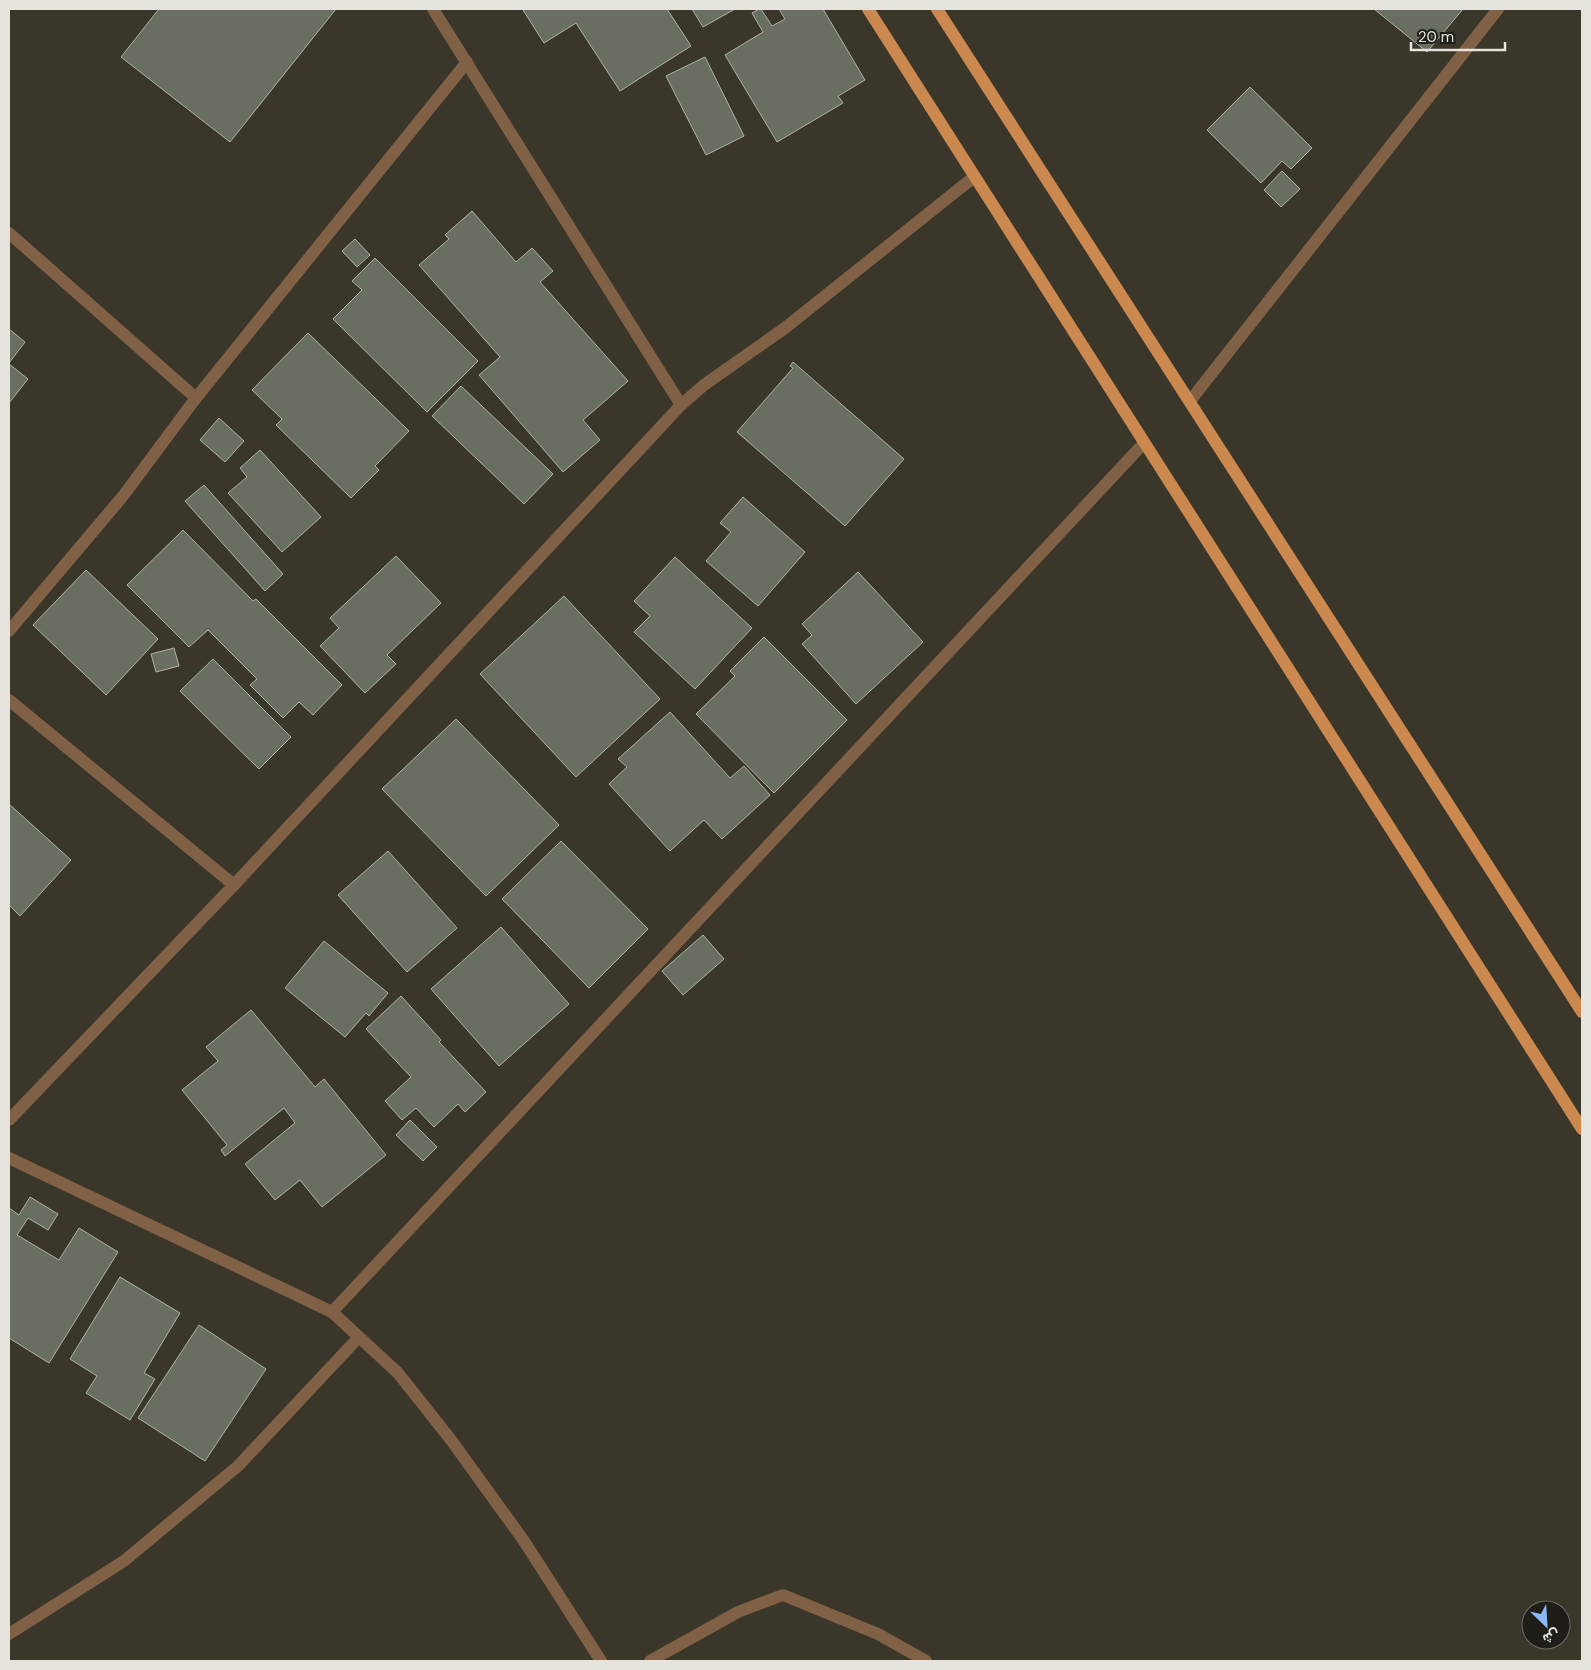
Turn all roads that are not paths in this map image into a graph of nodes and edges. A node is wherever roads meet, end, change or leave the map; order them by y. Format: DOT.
graph roads {
  1 [pos="434,9"];
  2 [pos="868,9"];
  3 [pos="937,9"];
  4 [pos="1498,9"];
  5 [pos="467,62"];
  6 [pos="974,177"];
  7 [pos="9,233"];
  8 [pos="196,398"];
  9 [pos="1190,401"];
  10 [pos="681,405"];
  11 [pos="1144,443"];
  12 [pos="9,632"];
  13 [pos="9,700"];
  14 [pos="234,885"];
  15 [pos="1582,1012"];
  16 [pos="9,1120"];
  17 [pos="1582,1129"];
  18 [pos="9,1158"];
  19 [pos="332,1312"];
  20 [pos="359,1337"];
  21 [pos="9,1634"];
  22 [pos="601,1661"];
  23 [pos="650,1661"];
  24 [pos="926,1661"];
  1 -- 5 [label="street"];
  2 -- 6 [label="main road"];
  3 -- 9 [label="main road"];
  4 -- 9 [label="street"];
  5 -- 8 [label="street"];
  5 -- 10 [label="street"];
  6 -- 10 [label="street"];
  6 -- 11 [label="main road"];
  7 -- 8 [label="street"];
  8 -- 12 [label="street"];
  9 -- 15 [label="main road"];
  10 -- 14 [label="street"];
  11 -- 17 [label="main road"];
  11 -- 19 [label="street"];
  13 -- 14 [label="street"];
  14 -- 16 [label="street"];
  18 -- 19 [label="street"];
  19 -- 20 [label="street"];
  20 -- 21 [label="street"];
  20 -- 22 [label="street"];
  23 -- 24 [label="street"];
}
